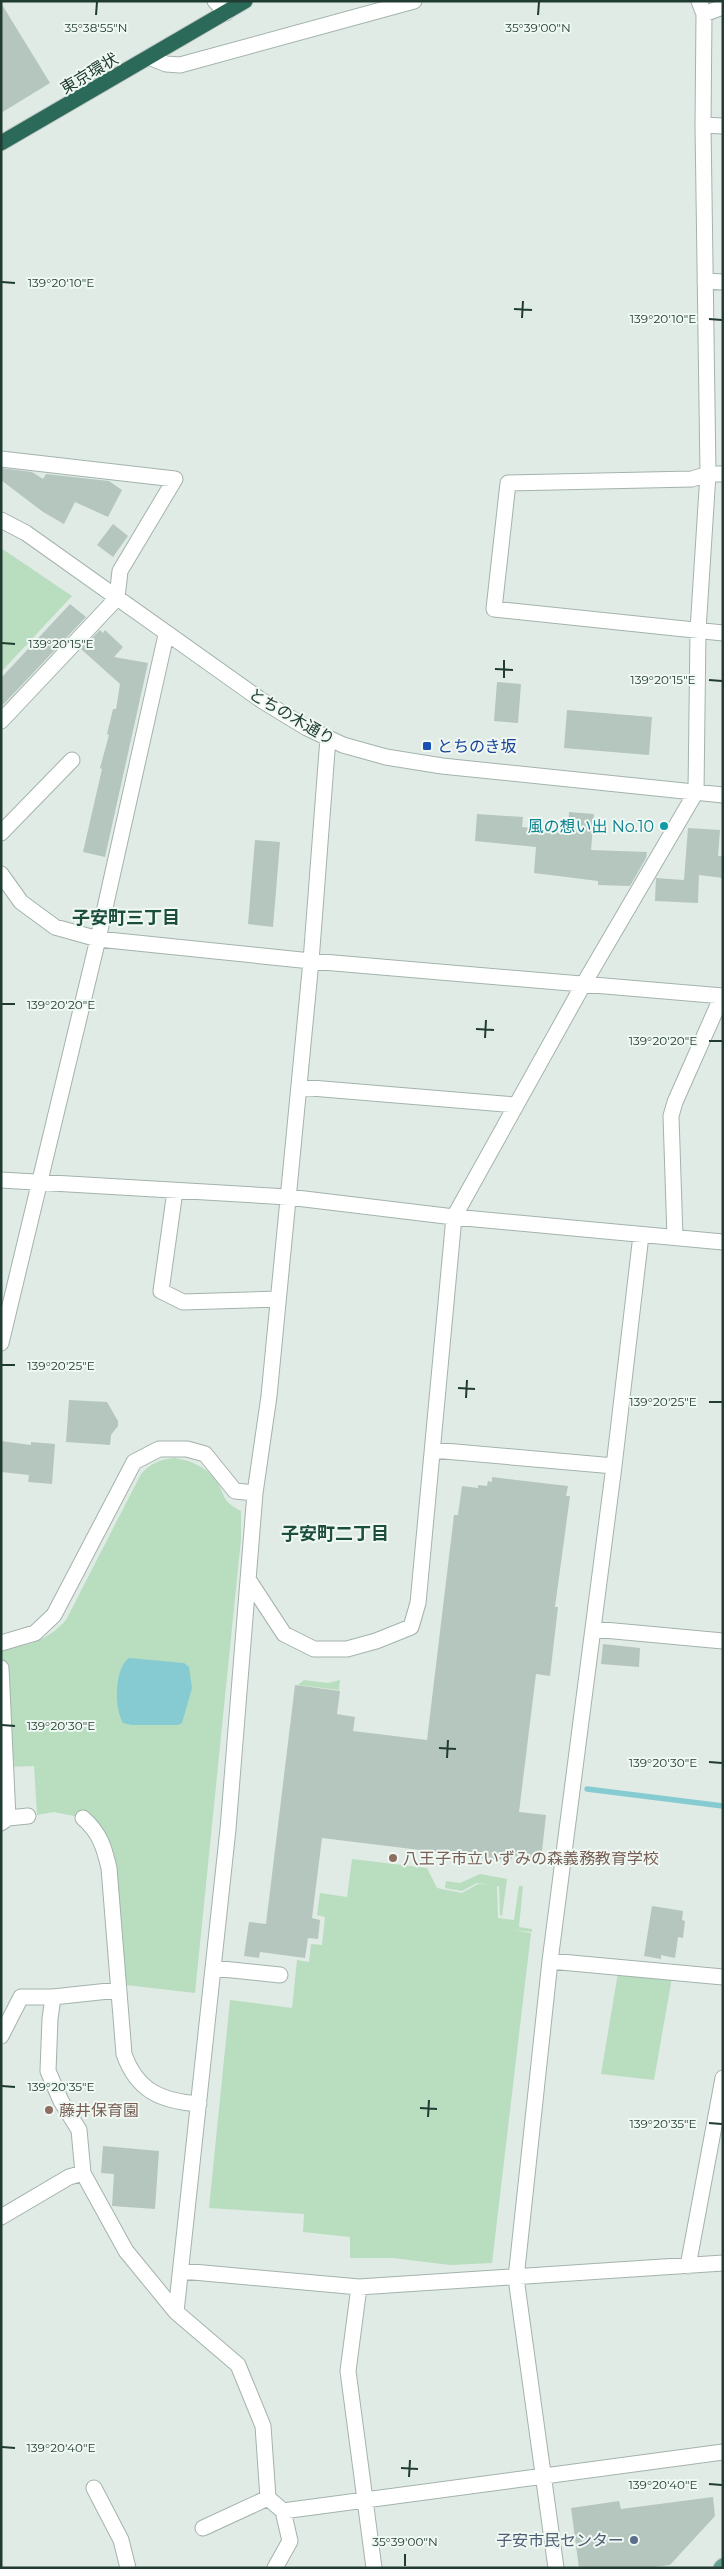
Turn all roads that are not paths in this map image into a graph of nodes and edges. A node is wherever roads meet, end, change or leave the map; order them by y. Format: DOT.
graph roads {
  1 [pos="215,1"];
  2 [pos="245,1"];
  3 [pos="414,1"];
  4 [pos="723,7"];
  5 [pos="702,8"];
  6 [pos="226,13"];
  7 [pos="149,57"];
  8 [pos="703,125"];
  9 [pos="723,126"];
  10 [pos="1,143"];
  11 [pos="704,281"];
  12 [pos="723,282"];
  13 [pos="1,460"];
  14 [pos="715,474"];
  15 [pos="1,520"];
  16 [pos="117,598"];
  17 [pos="698,630"];
  18 [pos="723,633"];
  19 [pos="166,635"];
  20 [pos="1,721"];
  21 [pos="328,738"];
  22 [pos="72,760"];
  23 [pos="696,792"];
  24 [pos="723,795"];
  25 [pos="1,832"];
  26 [pos="1,874"];
  27 [pos="98,939"];
  28 [pos="311,961"];
  29 [pos="583,985"];
  30 [pos="722,996"];
  31 [pos="299,1087"];
  32 [pos="515,1105"];
  33 [pos="1,1180"];
  34 [pos="38,1183"];
  35 [pos="175,1190"];
  36 [pos="288,1197"];
  37 [pos="454,1217"];
  38 [pos="640,1235"];
  39 [pos="675,1237"];
  40 [pos="723,1242"];
  41 [pos="278,1299"];
  42 [pos="1,1344"];
  43 [pos="432,1450"];
  44 [pos="614,1466"];
  45 [pos="254,1494"];
  46 [pos="248,1579"];
  47 [pos="594,1630"];
  48 [pos="723,1641"];
  49 [pos="1,1643"];
  50 [pos="1,1668"];
  51 [pos="28,1816"];
  52 [pos="84,1818"];
  53 [pos="5,1821"];
  54 [pos="550,1961"];
  55 [pos="214,1968"];
  56 [pos="280,1976"];
  57 [pos="723,1977"];
  58 [pos="118,1990"];
  59 [pos="53,1997"];
  60 [pos="1,2036"];
  61 [pos="723,2078"];
  62 [pos="199,2104"];
  63 [pos="83,2173"];
  64 [pos="1,2217"];
  65 [pos="723,2263"];
  66 [pos="688,2266"];
  67 [pos="182,2271"];
  68 [pos="516,2278"];
  69 [pos="359,2287"];
  70 [pos="176,2312"];
  71 [pos="723,2452"];
  72 [pos="541,2474"];
  73 [pos="94,2488"];
  74 [pos="268,2498"];
  75 [pos="365,2499"];
  76 [pos="283,2511"];
  77 [pos="202,2528"];
  78 [pos="128,2568"];
  79 [pos="275,2568"];
  80 [pos="374,2568"];
  81 [pos="556,2568"];
  1 -- 6 [label="street"];
  2 -- 6 [label="highway, 東京環状"];
  3 -- 7 [label="street"];
  4 -- 5 [label="street"];
  5 -- 8 [label="street"];
  6 -- 7 [label="highway, 東京環状"];
  7 -- 10 [label="highway, 東京環状"];
  8 -- 9 [label="street"];
  8 -- 11 [label="street"];
  11 -- 12 [label="street"];
  11 -- 14 [label="street"];
  13 -- 16 [label="street"];
  14 -- 17 [label="street"];
  14 -- 17 [label="street"];
  15 -- 16 [label="street, とちの木通り"];
  16 -- 19 [label="street, とちの木通り"];
  16 -- 20 [label="street"];
  17 -- 18 [label="street"];
  17 -- 23 [label="street"];
  19 -- 21 [label="street, とちの木通り"];
  19 -- 27 [label="street"];
  21 -- 23 [label="street, とちの木通り"];
  21 -- 28 [label="street"];
  22 -- 25 [label="street"];
  23 -- 24 [label="street, とちの木通り"];
  23 -- 29 [label="street"];
  26 -- 27 [label="street"];
  27 -- 28 [label="street"];
  27 -- 34 [label="street"];
  28 -- 29 [label="street"];
  28 -- 31 [label="street"];
  29 -- 30 [label="street"];
  29 -- 32 [label="street"];
  30 -- 39 [label="street"];
  31 -- 32 [label="street"];
  31 -- 36 [label="street"];
  32 -- 37 [label="street"];
  33 -- 34 [label="street"];
  34 -- 35 [label="street"];
  34 -- 42 [label="street"];
  35 -- 36 [label="street"];
  35 -- 41 [label="street"];
  36 -- 37 [label="street"];
  36 -- 41 [label="street"];
  37 -- 38 [label="street"];
  37 -- 43 [label="street"];
  38 -- 39 [label="street"];
  38 -- 44 [label="street"];
  39 -- 40 [label="street"];
  41 -- 45 [label="street"];
  43 -- 44 [label="street"];
  43 -- 46 [label="street"];
  44 -- 47 [label="street"];
  45 -- 46 [label="street"];
  45 -- 49 [label="street"];
  46 -- 55 [label="street"];
  47 -- 48 [label="street"];
  47 -- 54 [label="street"];
  50 -- 53 [label="street"];
  51 -- 53 [label="street"];
  52 -- 58 [label="street"];
  54 -- 57 [label="street"];
  54 -- 68 [label="street"];
  55 -- 56 [label="street"];
  55 -- 62 [label="street"];
  58 -- 59 [label="street"];
  58 -- 62 [label="street"];
  59 -- 60 [label="street"];
  59 -- 63 [label="street"];
  61 -- 66 [label="street"];
  62 -- 67 [label="street"];
  63 -- 64 [label="street"];
  63 -- 70 [label="street"];
  65 -- 66 [label="street"];
  66 -- 68 [label="street"];
  67 -- 69 [label="street"];
  67 -- 70 [label="street"];
  68 -- 69 [label="street"];
  68 -- 72 [label="street"];
  69 -- 75 [label="street"];
  70 -- 74 [label="street"];
  71 -- 72 [label="street"];
  72 -- 75 [label="street"];
  72 -- 81 [label="street"];
  73 -- 78 [label="street"];
  74 -- 76 [label="street"];
  74 -- 77 [label="street"];
  75 -- 76 [label="street"];
  75 -- 80 [label="street"];
  76 -- 79 [label="street"];
}
